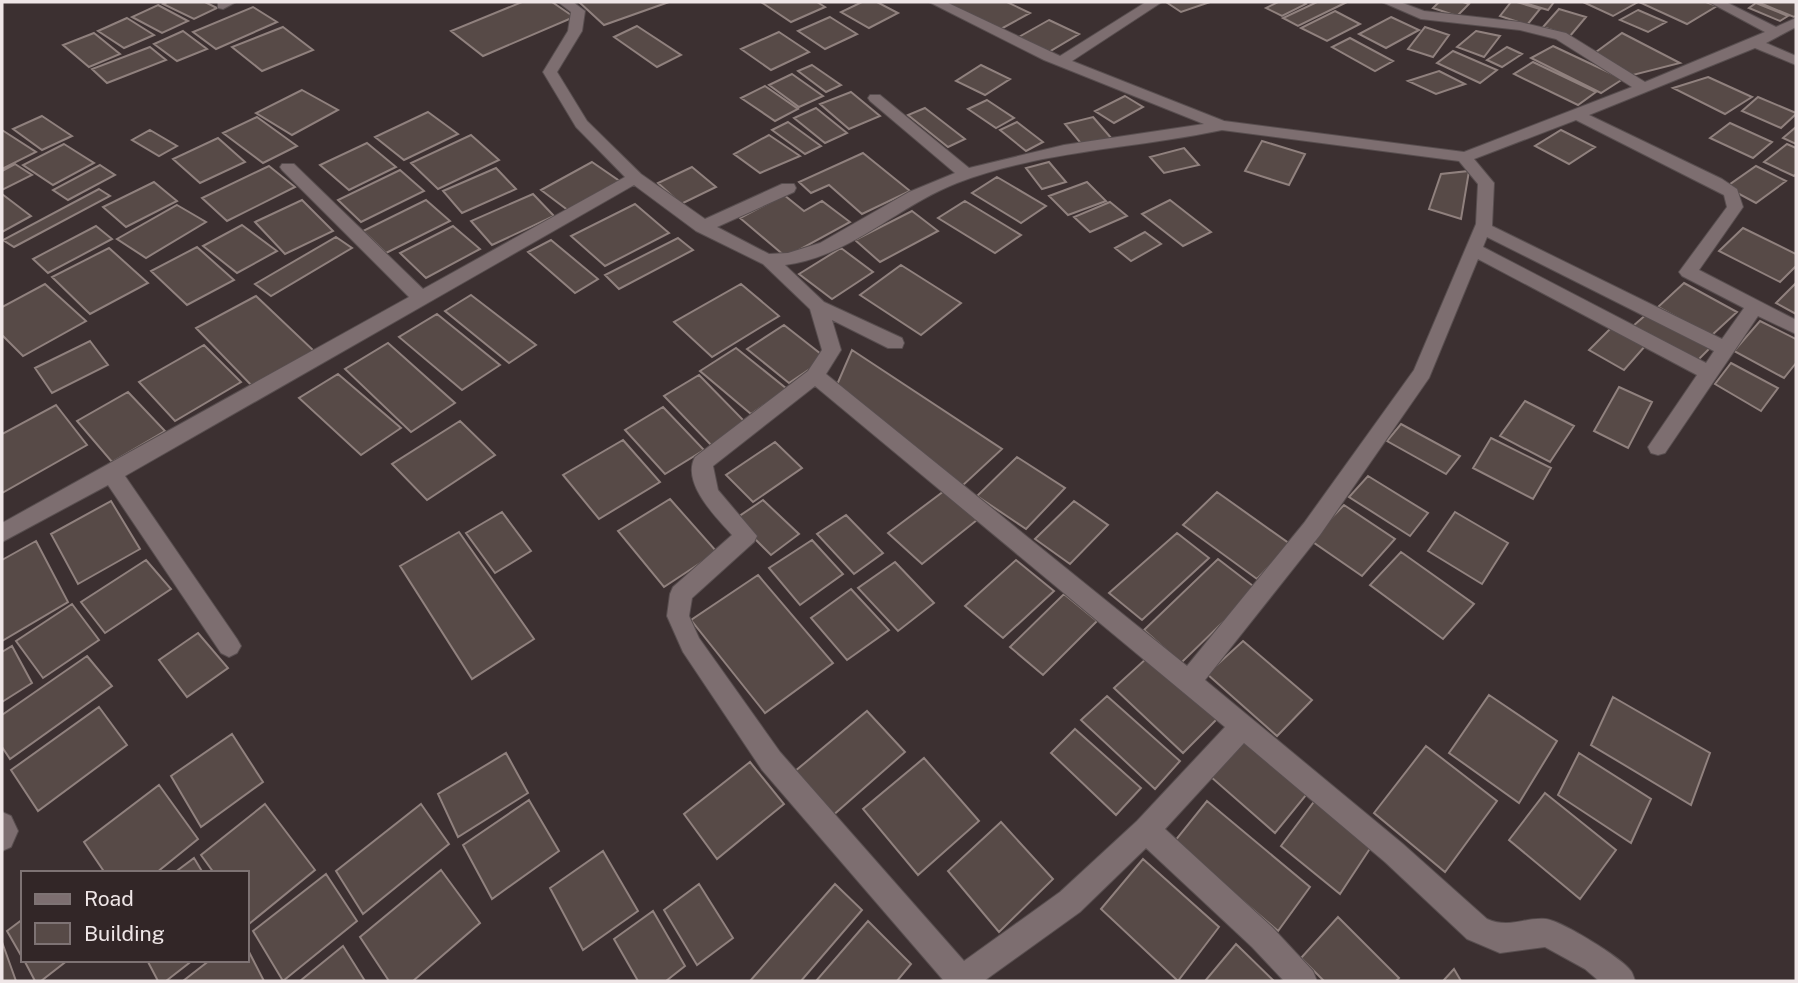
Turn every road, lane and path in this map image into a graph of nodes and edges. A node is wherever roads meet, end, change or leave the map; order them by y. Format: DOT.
graph roads {
  1 [pos="565,2"];
  2 [pos="936,2"];
  3 [pos="1156,2"];
  4 [pos="1389,2"];
  5 [pos="1429,2"];
  6 [pos="1716,2"];
  7 [pos="1421,15"];
  8 [pos="1796,22"];
  9 [pos="1777,33"];
  10 [pos="1755,43"];
  11 [pos="1062,61"];
  12 [pos="1796,61"];
  13 [pos="1644,88"];
  14 [pos="875,98"];
  15 [pos="1575,114"];
  16 [pos="1221,125"];
  17 [pos="1464,157"];
  18 [pos="288,167"];
  19 [pos="965,173"];
  20 [pos="635,178"];
  21 [pos="788,188"];
  22 [pos="702,227"];
  23 [pos="1482,228"];
  24 [pos="1473,249"];
  25 [pos="769,260"];
  26 [pos="420,297"];
  27 [pos="818,306"];
  28 [pos="1755,306"];
  29 [pos="1796,328"];
  30 [pos="895,344"];
  31 [pos="1725,349"];
  32 [pos="1709,373"];
  33 [pos="815,376"];
  34 [pos="1658,447"];
  35 [pos="112,474"];
  36 [pos="2,533"];
  37 [pos="229,646"];
  38 [pos="1189,682"];
  39 [pos="1243,726"];
  40 [pos="2,825"];
  41 [pos="1146,830"];
  42 [pos="2,838"];
  43 [pos="963,980"];
  44 [pos="1303,981"];
  45 [pos="1621,981"];
  1 -- 20 [label="street"];
  2 -- 11 [label="street"];
  3 -- 11 [label="street"];
  4 -- 7 [label="street"];
  5 -- 7 [label="street"];
  6 -- 9 [label="street"];
  7 -- 13 [label="street"];
  8 -- 9 [label="street"];
  9 -- 10 [label="street"];
  10 -- 12 [label="street"];
  10 -- 13 [label="street"];
  11 -- 16 [label="street"];
  13 -- 15 [label="street"];
  14 -- 19 [label="street"];
  15 -- 17 [label="street"];
  15 -- 28 [label="street"];
  16 -- 17 [label="street"];
  16 -- 19 [label="street"];
  17 -- 23 [label="street"];
  18 -- 26 [label="street"];
  19 -- 25 [label="street"];
  20 -- 22 [label="street"];
  20 -- 26 [label="street"];
  21 -- 22 [label="street"];
  22 -- 25 [label="street"];
  23 -- 24 [label="street"];
  23 -- 31 [label="street"];
  24 -- 32 [label="street"];
  24 -- 38 [label="street"];
  25 -- 27 [label="street"];
  26 -- 35 [label="street"];
  27 -- 30 [label="street"];
  27 -- 33 [label="street"];
  28 -- 29 [label="street"];
  28 -- 31 [label="street"];
  31 -- 32 [label="street"];
  32 -- 34 [label="street"];
  33 -- 38 [label="street"];
  33 -- 43 [label="street"];
  35 -- 36 [label="street"];
  35 -- 37 [label="street"];
  38 -- 39 [label="street"];
  39 -- 41 [label="street"];
  39 -- 45 [label="street"];
  40 -- 42 [label="street"];
  41 -- 43 [label="street"];
  41 -- 44 [label="street"];
}
